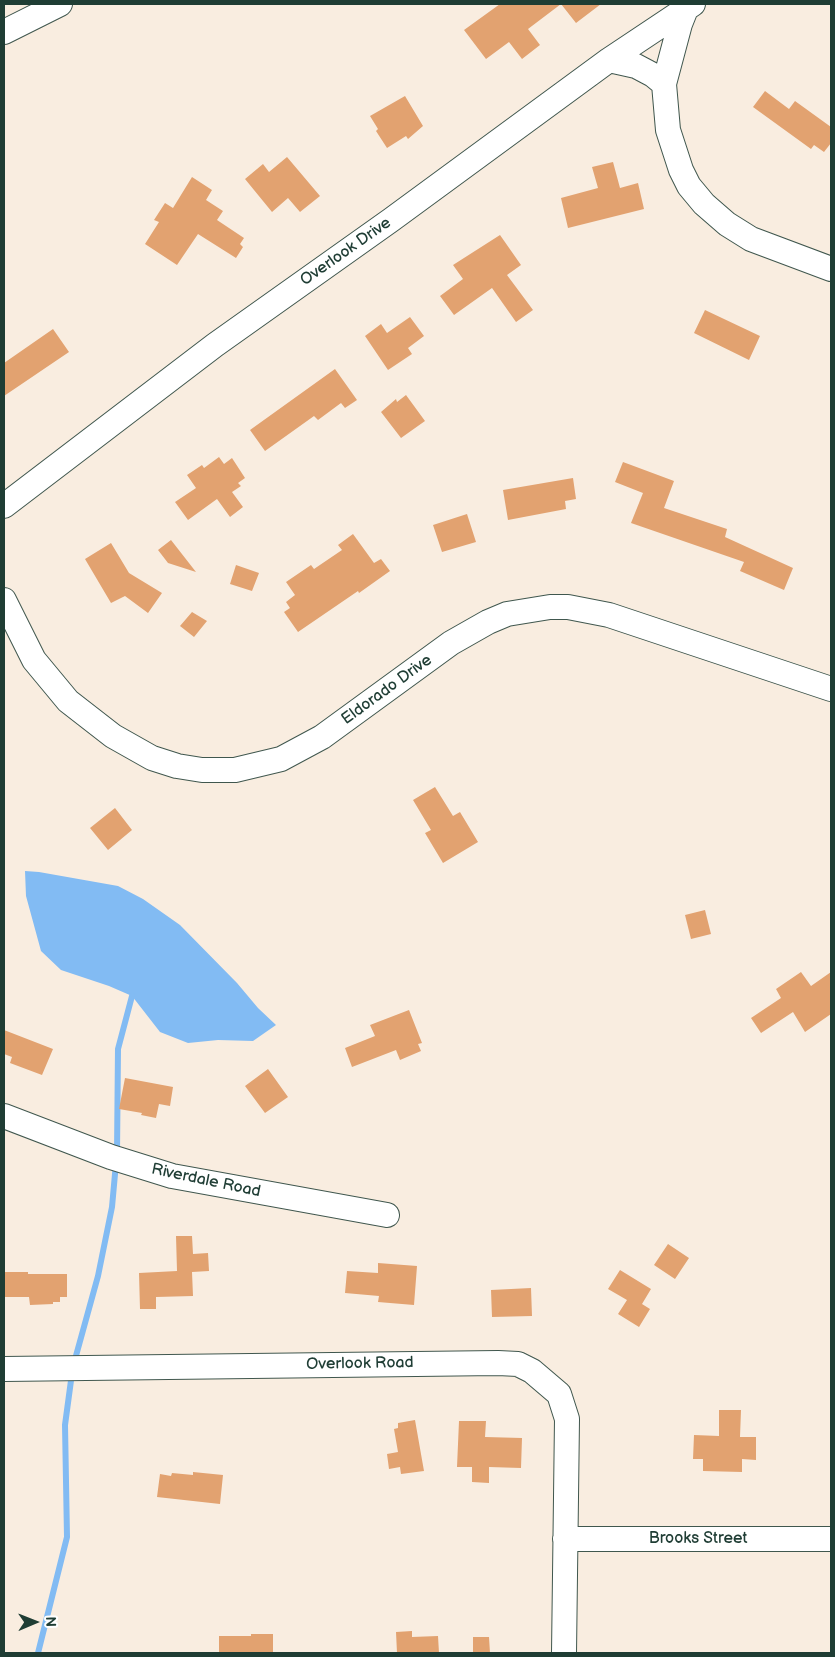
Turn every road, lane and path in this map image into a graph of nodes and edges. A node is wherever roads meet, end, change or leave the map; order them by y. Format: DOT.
graph roads {
  1 [pos="60,4"];
  2 [pos="690,6"];
  3 [pos="4,32"];
  4 [pos="609,60"];
  5 [pos="664,84"];
  6 [pos="831,269"];
  7 [pos="4,506"];
  8 [pos="4,600"];
  9 [pos="831,689"];
  10 [pos="4,1116"];
  11 [pos="387,1215"];
  12 [pos="4,1369"];
  13 [pos="565,1539"];
  14 [pos="831,1539"];
  15 [pos="564,1653"];
  1 -- 3 [label="street"];
  2 -- 4 [label="street, Overlook Drive"];
  2 -- 5 [label="street"];
  4 -- 5 [label="street"];
  4 -- 7 [label="street, Overlook Drive"];
  5 -- 6 [label="street"];
  8 -- 9 [label="street, Eldorado Drive"];
  10 -- 11 [label="street, Riverdale Road"];
  12 -- 13 [label="street, Overlook Road"];
  13 -- 14 [label="street, Brooks Street"];
  13 -- 15 [label="street, Overlook Road"];
}
